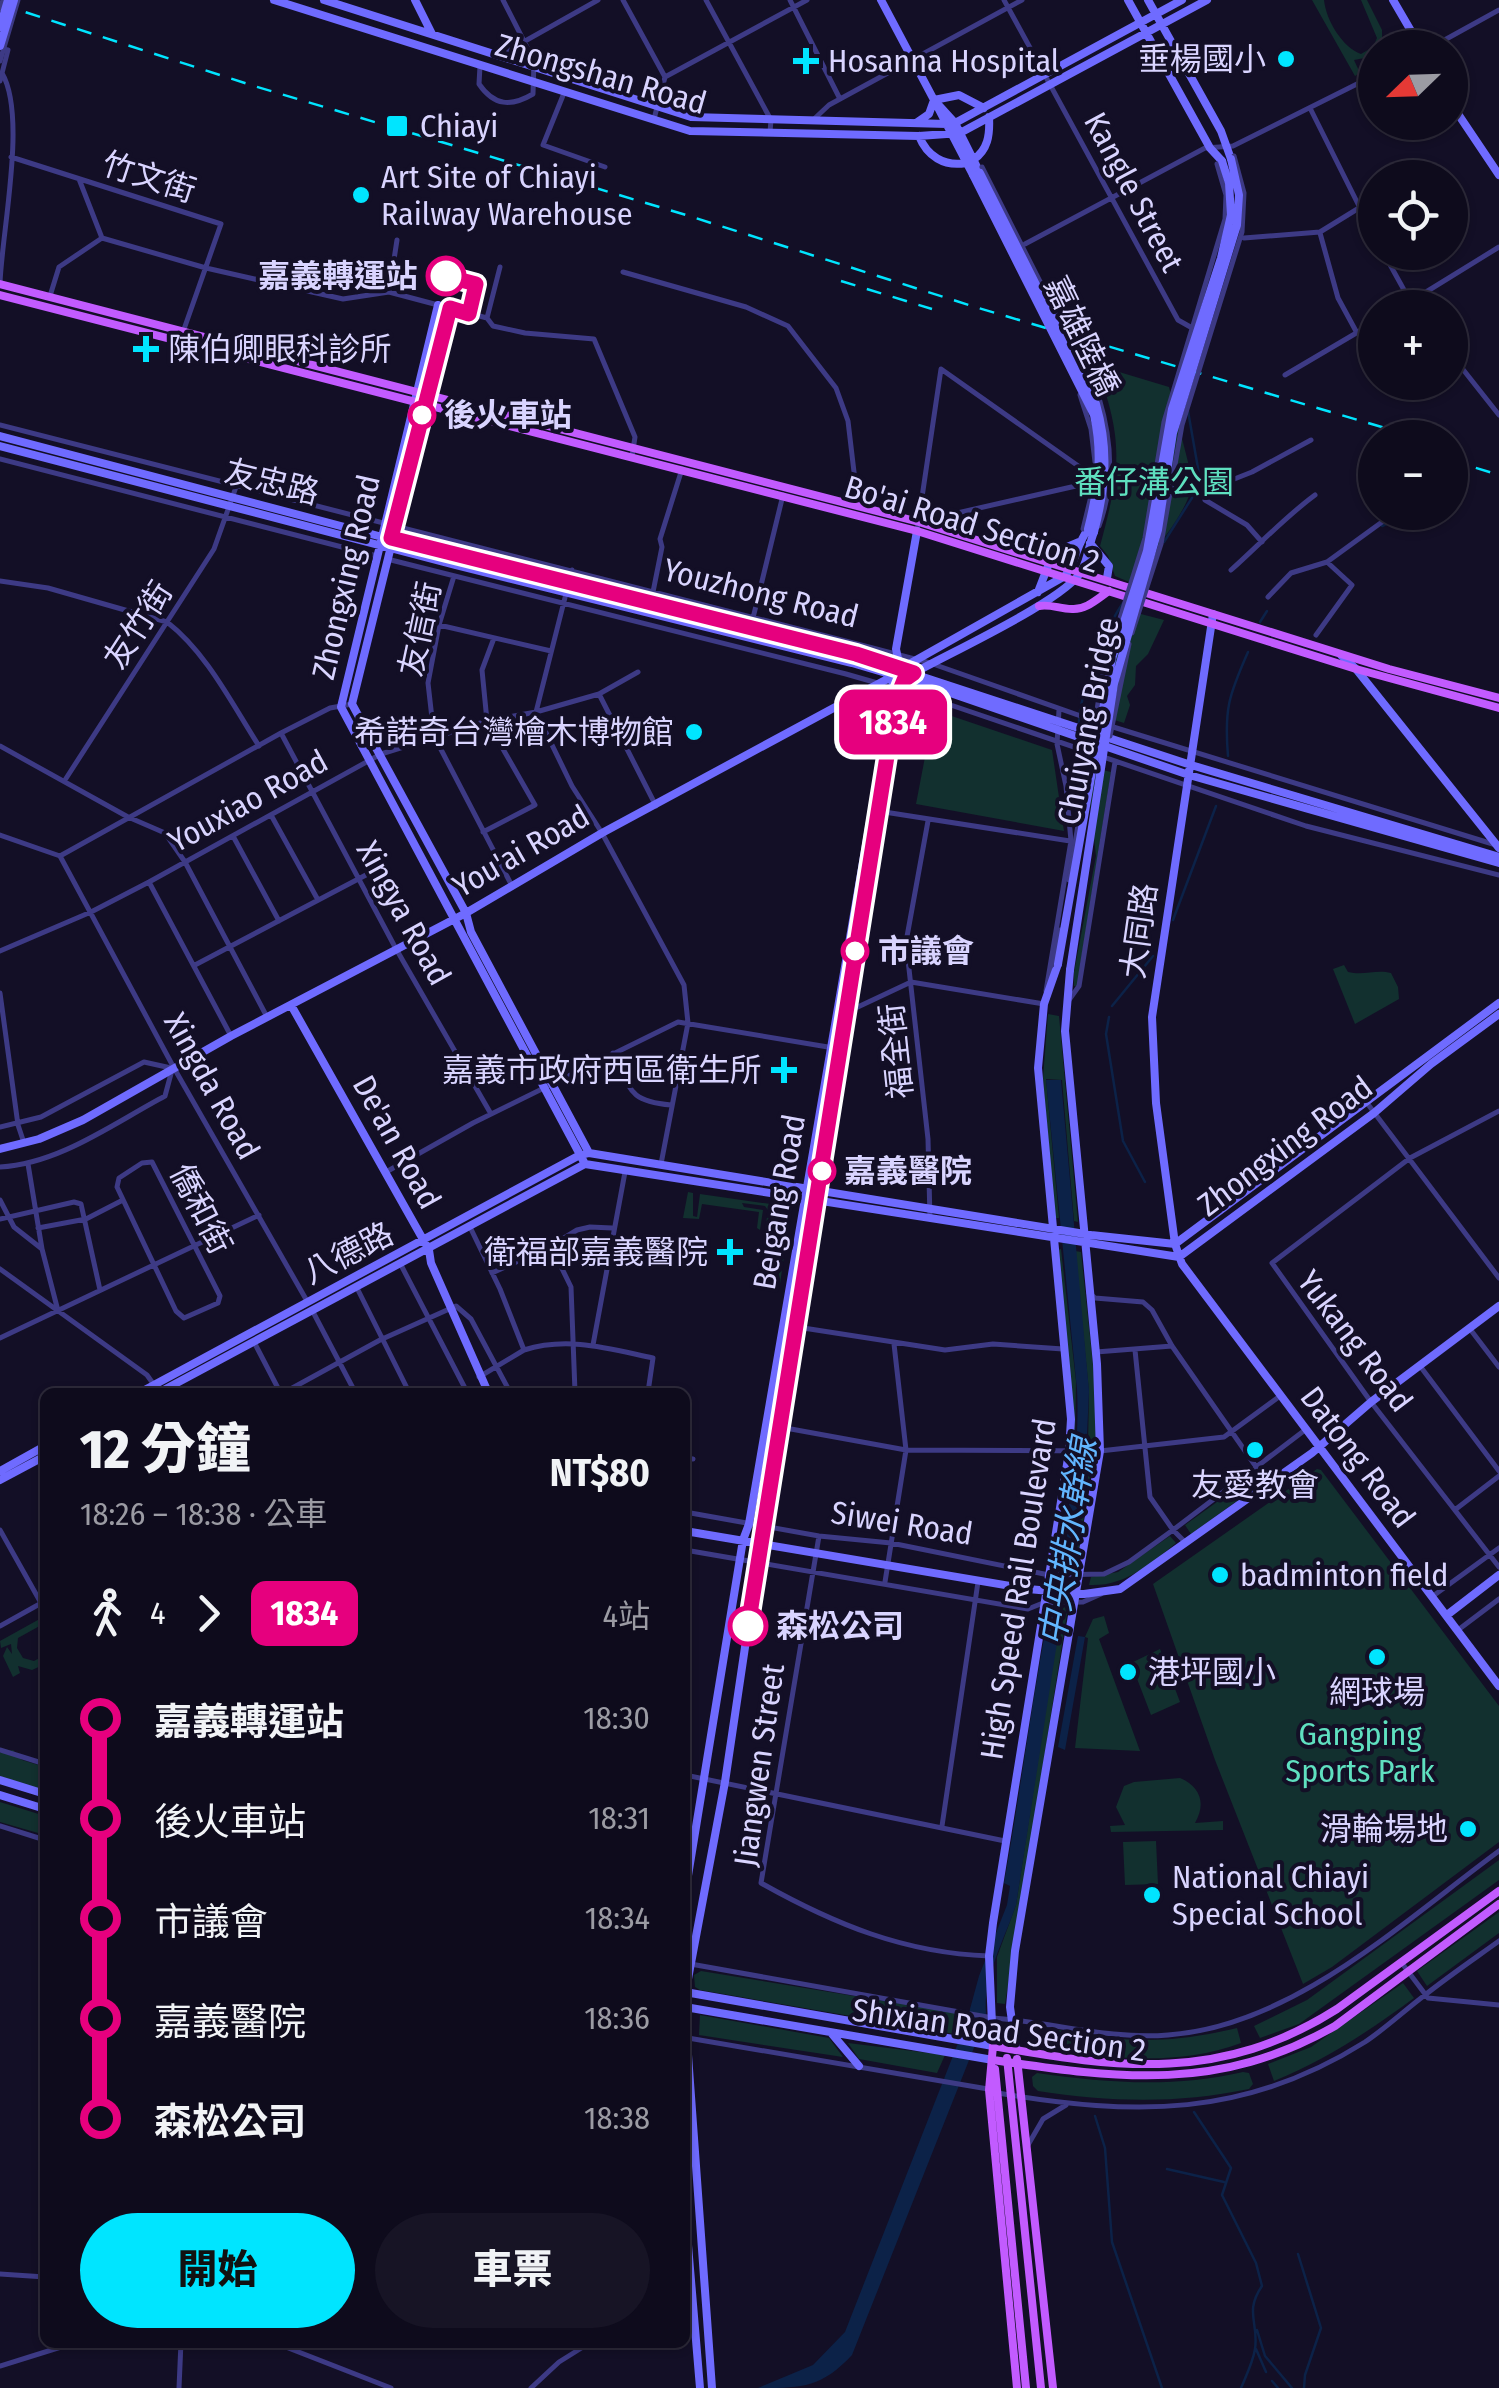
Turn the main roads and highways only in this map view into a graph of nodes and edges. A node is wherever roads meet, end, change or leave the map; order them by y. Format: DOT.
graph roads {
  1 [pos="0,285"];
  2 [pos="0,295"];
  3 [pos="633,452"];
  4 [pos="918,526"];
  5 [pos="1048,565"];
  6 [pos="1074,575"];
  7 [pos="1125,590"];
  8 [pos="1109,591"];
  9 [pos="1039,606"];
  10 [pos="1212,618"];
  11 [pos="1499,698"];
  12 [pos="1499,708"];
  13 [pos="1499,1891"];
  14 [pos="1499,1904"];
  15 [pos="994,2046"];
  16 [pos="1011,2049"];
  17 [pos="994,2060"];
  18 [pos="1013,2062"];
  19 [pos="994,2091"];
  20 [pos="1030,2275"];
  21 [pos="1017,2276"];
  22 [pos="1014,2350"];
  23 [pos="1050,2358"];
  24 [pos="1017,2388"];
  25 [pos="1026,2388"];
  26 [pos="1041,2388"];
  27 [pos="1053,2388"];
  1 -- 3 [label="main road, Bo'ai Road Section 2"];
  2 -- 3 [label="main road, Bo'ai Road Section 2"];
  3 -- 4 [label="main road, Bo'ai Road Section 2"];
  3 -- 4 [label="main road, Bo'ai Road Section 2"];
  4 -- 5 [label="main road, Bo'ai Road Section 2"];
  5 -- 6 [label="main road, Bo'ai Road Section 2"];
  5 -- 6 [label="main road, Bo'ai Road Section 2"];
  6 -- 7 [label="main road, Bo'ai Road Section 2"];
  6 -- 8 [label="main road, Bo'ai Road Section 2"];
  7 -- 8 [label="main road, Bo'ai Road Section 2"];
  7 -- 10 [label="main road, Bo'ai Road Section 2, bridge"];
  8 -- 9 [label="main road"];
  10 -- 11 [label="main road, Bo'ai Road Section 2"];
  10 -- 12 [label="main road, Bo'ai Road Section 2"];
  13 -- 16 [label="main road, Shixian Road Section 2"];
  14 -- 18 [label="main road, Shixian Road Section 2"];
  15 -- 16 [label="main road, Shixian Road Section 2"];
  15 -- 17 [label="main road, High Speed Rail Boulevard"];
  16 -- 18 [label="main road, High Speed Rail Boulevard"];
  17 -- 18 [label="main road, Shixian Road Section 2"];
  17 -- 19 [label="main road, High Speed Rail Boulevard"];
  18 -- 20 [label="main road, High Speed Rail Boulevard"];
  18 -- 23 [label="main road, High Speed Rail Boulevard"];
  19 -- 21 [label="main road, High Speed Rail Boulevard"];
  19 -- 22 [label="main road, High Speed Rail Boulevard"];
  20 -- 23 [label="main road"];
  20 -- 26 [label="main road, High Speed Rail Boulevard"];
  21 -- 22 [label="main road"];
  21 -- 25 [label="main road, High Speed Rail Boulevard"];
  22 -- 24 [label="main road, High Speed Rail Boulevard"];
  23 -- 27 [label="main road, High Speed Rail Boulevard"];
}
